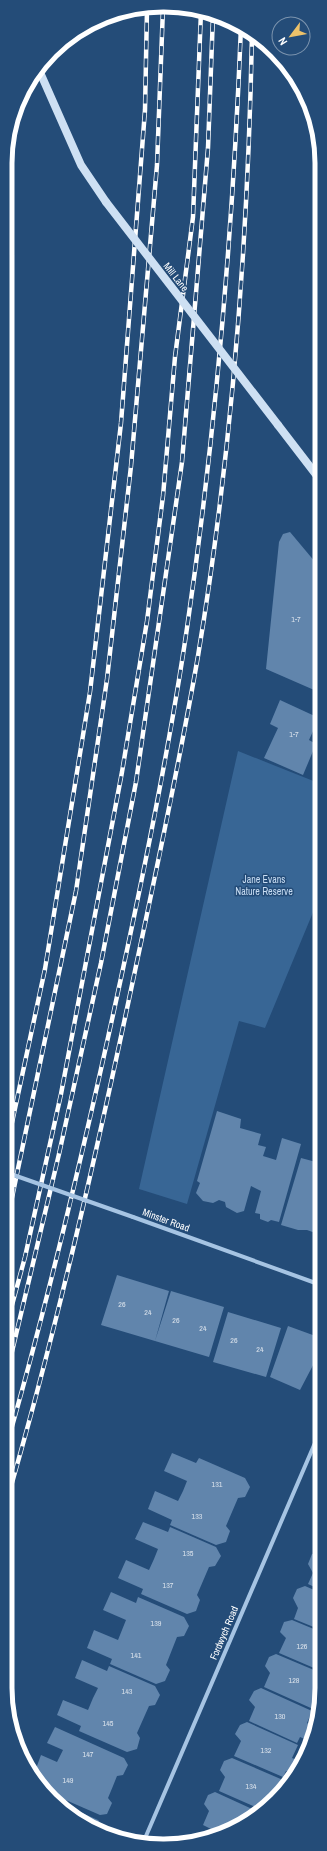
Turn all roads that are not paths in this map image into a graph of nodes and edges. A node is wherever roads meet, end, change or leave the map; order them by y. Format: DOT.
graph roads {
  1 [pos="41,74"];
  2 [pos="315,473"];
  3 [pos="12,1174"];
  4 [pos="315,1283"];
  5 [pos="315,1443"];
  6 [pos="145,1838"];
  1 -- 2 [label="street, Mill Lane, bridge"];
  3 -- 4 [label="street, Minster Road, bridge"];
  5 -- 6 [label="street, Fordwych Road"];
}
